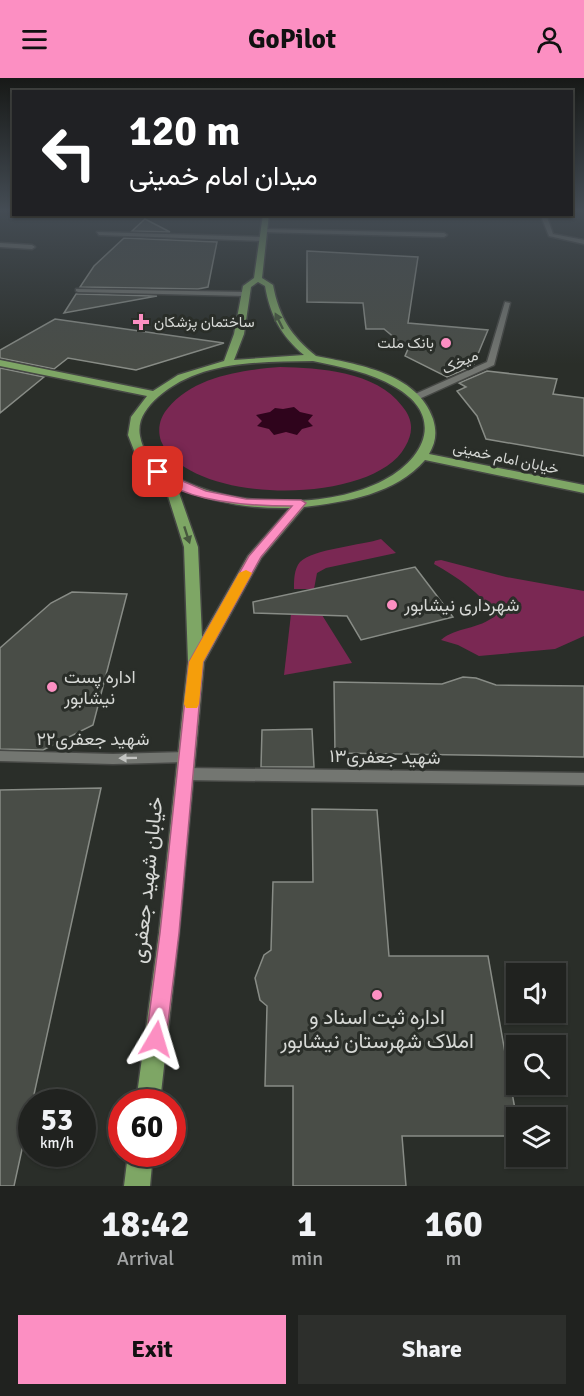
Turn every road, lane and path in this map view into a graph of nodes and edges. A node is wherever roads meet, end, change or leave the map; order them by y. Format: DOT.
graph roads {
  1 [pos="260,261"];
  2 [pos="258,279"];
  3 [pos="78,290"];
  4 [pos="246,294"];
  5 [pos="507,303"];
  6 [pos="313,358"];
  7 [pos="0,363"];
  8 [pos="228,363"];
  9 [pos="154,394"];
  10 [pos="416,397"];
  11 [pos="423,456"];
  12 [pos="169,480"];
  13 [pos="584,489"];
  14 [pos="301,503"];
  15 [pos="196,662"];
  16 [pos="0,756"];
  17 [pos="185,766"];
  18 [pos="584,779"];
  19 [pos="150,1089"];
  20 [pos="139,1167"];
  21 [pos="137,1186"];
  1 -- 2 [label="main road"];
  2 -- 4 [label="main road"];
  6 -- 2 [label="main road, one-way"];
  3 -- 4 [label="street"];
  4 -- 8 [label="main road"];
  5 -- 10 [label="street, میخک"];
  6 -- 8 [label="main road"];
  6 -- 10 [label="main road"];
  7 -- 9 [label="main road"];
  8 -- 9 [label="main road"];
  9 -- 12 [label="main road"];
  10 -- 11 [label="main road"];
  11 -- 13 [label="main road, خیابان امام خمینی"];
  11 -- 14 [label="main road"];
  12 -- 14 [label="main road"];
  12 -- 15 [label="main road, خیابان شهید جعفری, one-way"];
  14 -- 15 [label="main road, خیابان شهید جعفری"];
  15 -- 17 [label="main road, خیابان شهید جعفری"];
  17 -- 16 [label="street, شهید جعفری۲۲, one-way"];
  17 -- 18 [label="street, شهید جعفری۱۳"];
  17 -- 19 [label="main road, خیابان شهید جعفری"];
  20 -- 21 [label="main road"];
}
